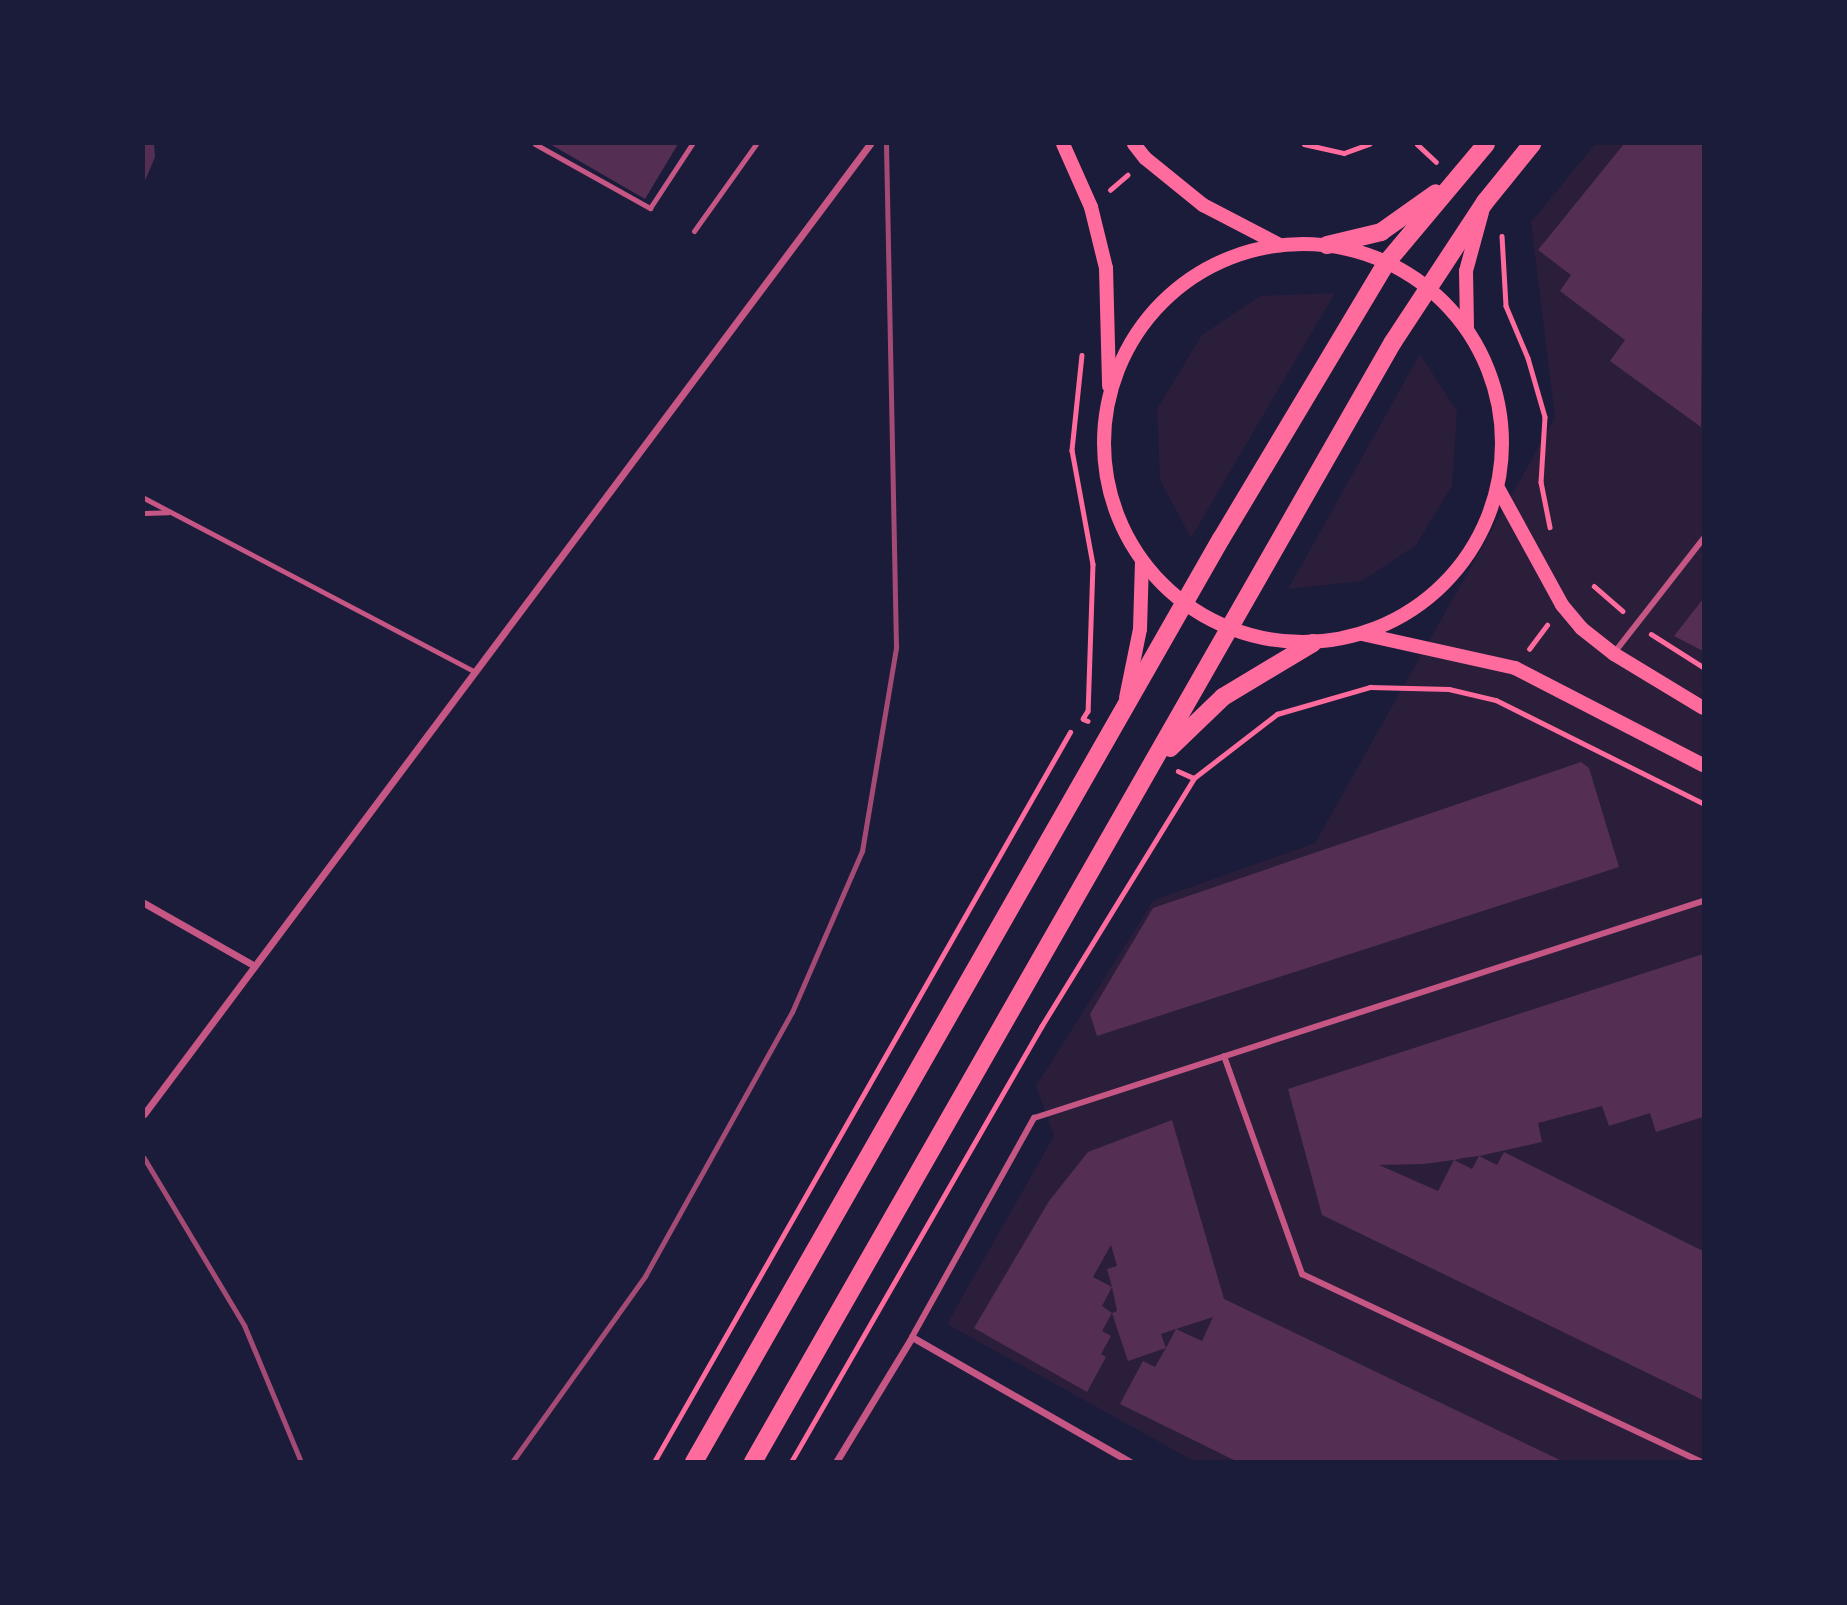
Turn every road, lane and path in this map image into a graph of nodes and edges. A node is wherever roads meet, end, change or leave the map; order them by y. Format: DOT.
graph roads {
  1 [pos="534,144"];
  2 [pos="692,144"];
  3 [pos="756,144"];
  4 [pos="870,144"];
  5 [pos="1063,144"];
  6 [pos="1134,144"];
  7 [pos="1304,144"];
  8 [pos="1368,144"];
  9 [pos="1417,144"];
  10 [pos="1486,144"];
  11 [pos="1532,144"];
  12 [pos="1145,158"];
  13 [pos="1439,164"];
  14 [pos="1456,178"];
  15 [pos="1485,202"];
  16 [pos="1091,207"];
  17 [pos="695,231"];
  18 [pos="1502,232"];
  19 [pos="1280,245"];
  20 [pos="1326,245"];
  21 [pos="1387,262"];
  22 [pos="1427,286"];
  23 [pos="1467,327"];
  24 [pos="1083,340"];
  25 [pos="1110,400"];
  26 [pos="1498,488"];
  27 [pos="144,498"];
  28 [pos="168,512"];
  29 [pos="144,513"];
  30 [pos="1555,536"];
  31 [pos="1703,539"];
  32 [pos="1142,561"];
  33 [pos="1184,604"];
  34 [pos="1228,629"];
  35 [pos="1544,629"];
  36 [pos="1362,634"];
  37 [pos="1313,643"];
  38 [pos="1526,654"];
  39 [pos="1614,654"];
  40 [pos="474,671"];
  41 [pos="1500,693"];
  42 [pos="1496,700"];
  43 [pos="1124,708"];
  44 [pos="1703,708"];
  45 [pos="1083,719"];
  46 [pos="1069,732"];
  47 [pos="1157,760"];
  48 [pos="1703,765"];
  49 [pos="1181,773"];
  50 [pos="1194,778"];
  51 [pos="1703,803"];
  52 [pos="1703,901"];
  53 [pos="144,903"];
  54 [pos="253,965"];
  55 [pos="1224,1056"];
  56 [pos="144,1114"];
  57 [pos="912,1337"];
  58 [pos="654,1461"];
  59 [pos="694,1461"];
  60 [pos="753,1461"];
  61 [pos="791,1461"];
  62 [pos="836,1461"];
  63 [pos="1130,1461"];
  64 [pos="1701,1461"];
  1 -- 2 [label="lane"];
  3 -- 17 [label="lane"];
  4 -- 40 [label="street"];
  5 -- 16 [label="main road"];
  6 -- 12 [label="main road"];
  7 -- 8 [label="path"];
  9 -- 13 [label="path"];
  10 -- 14 [label="main road"];
  11 -- 15 [label="main road"];
  12 -- 16 [label="path"];
  12 -- 19 [label="main road"];
  14 -- 20 [label="main road"];
  14 -- 21 [label="main road"];
  15 -- 22 [label="main road"];
  15 -- 23 [label="main road"];
  16 -- 25 [label="main road"];
  18 -- 30 [label="path"];
  19 -- 20 [label="main road"];
  19 -- 25 [label="main road"];
  20 -- 21 [label="main road"];
  21 -- 22 [label="main road"];
  21 -- 33 [label="main road"];
  22 -- 23 [label="main road"];
  22 -- 34 [label="main road"];
  23 -- 26 [label="main road"];
  24 -- 45 [label="path"];
  25 -- 32 [label="main road"];
  26 -- 36 [label="main road"];
  26 -- 39 [label="main road"];
  27 -- 28 [label="lane"];
  28 -- 29 [label="lane"];
  28 -- 40 [label="lane"];
  31 -- 39 [label="street"];
  32 -- 33 [label="main road"];
  32 -- 43 [label="main road"];
  33 -- 34 [label="main road"];
  33 -- 43 [label="main road"];
  34 -- 37 [label="main road"];
  34 -- 47 [label="main road"];
  35 -- 38 [label="path"];
  36 -- 37 [label="main road"];
  36 -- 48 [label="main road"];
  37 -- 47 [label="main road"];
  39 -- 44 [label="main road"];
  40 -- 54 [label="street"];
  41 -- 42 [label="path"];
  42 -- 50 [label="path"];
  42 -- 51 [label="path"];
  43 -- 59 [label="main road"];
  46 -- 58 [label="path"];
  47 -- 60 [label="main road"];
  49 -- 50 [label="path"];
  50 -- 61 [label="path"];
  52 -- 55 [label="street"];
  53 -- 54 [label="street"];
  54 -- 56 [label="street"];
  55 -- 57 [label="street"];
  55 -- 64 [label="street"];
  57 -- 62 [label="street"];
  57 -- 63 [label="street"];
}
